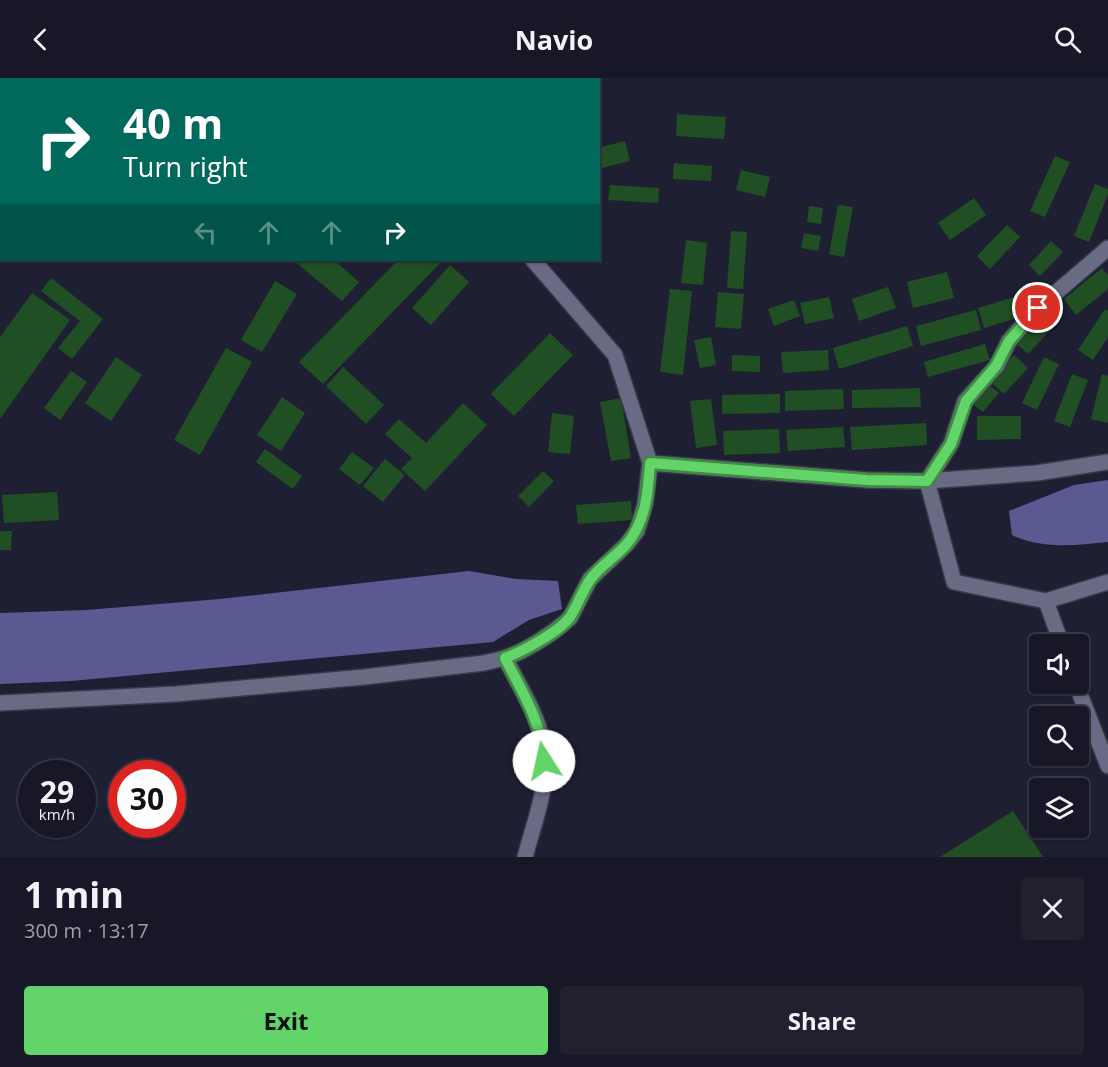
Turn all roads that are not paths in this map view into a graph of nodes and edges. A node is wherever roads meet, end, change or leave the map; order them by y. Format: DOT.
graph roads {
  1 [pos="1108,248"];
  2 [pos="534,261"];
  3 [pos="1108,462"];
  4 [pos="650,463"];
  5 [pos="927,481"];
  6 [pos="1108,582"];
  7 [pos="1046,602"];
  8 [pos="1058,634"];
  9 [pos="505,658"];
  10 [pos="1080,694"];
  11 [pos="0,703"];
  12 [pos="1108,766"];
  13 [pos="525,857"];
  1 -- 5 [label="street"];
  2 -- 4 [label="street"];
  3 -- 5 [label="street"];
  4 -- 5 [label="street"];
  4 -- 9 [label="street"];
  5 -- 7 [label="street"];
  6 -- 7 [label="street"];
  7 -- 8 [label="street"];
  9 -- 11 [label="street"];
  9 -- 13 [label="street"];
  10 -- 12 [label="street"];
}
